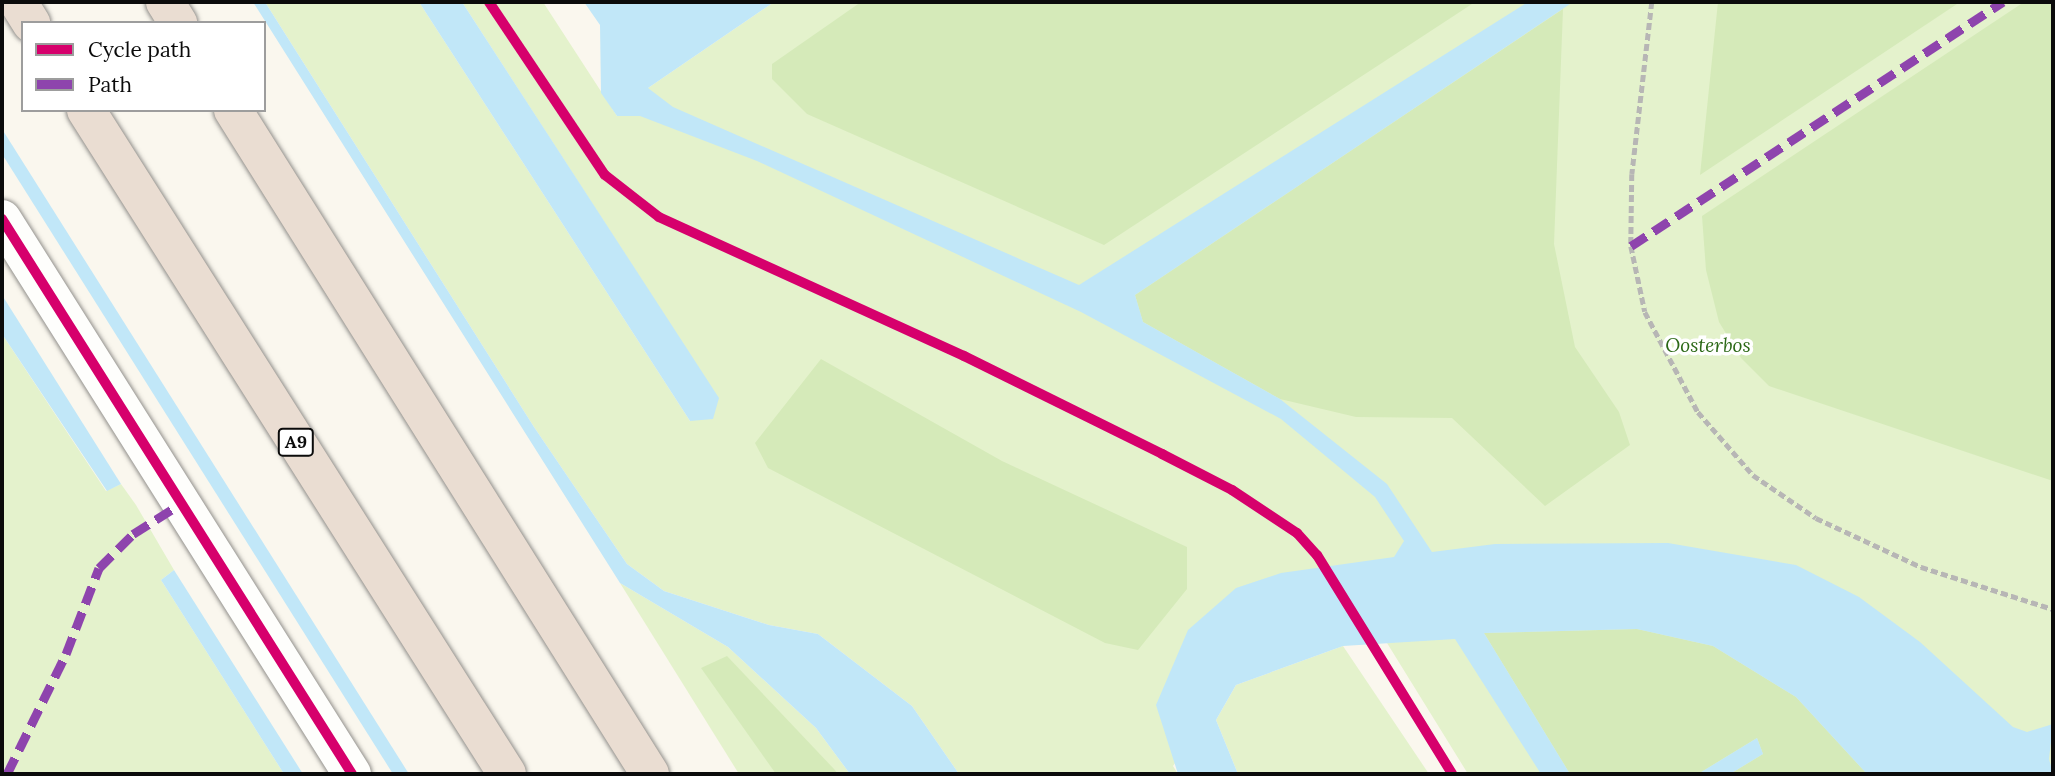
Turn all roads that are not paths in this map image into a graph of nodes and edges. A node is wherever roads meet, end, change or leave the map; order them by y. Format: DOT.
graph roads {
  1 [pos="18,2"];
  2 [pos="165,2"];
  3 [pos="30,21"];
  4 [pos="177,21"];
  5 [pos="87,112"];
  6 [pos="234,112"];
  7 [pos="2,219"];
  8 [pos="352,774"];
  9 [pos="506,774"];
  10 [pos="650,774"];
  1 -- 3 [label="highway"];
  2 -- 4 [label="highway"];
  5 -- 9 [label="highway, A9"];
  6 -- 10 [label="highway"];
  7 -- 8 [label="street"];
}
